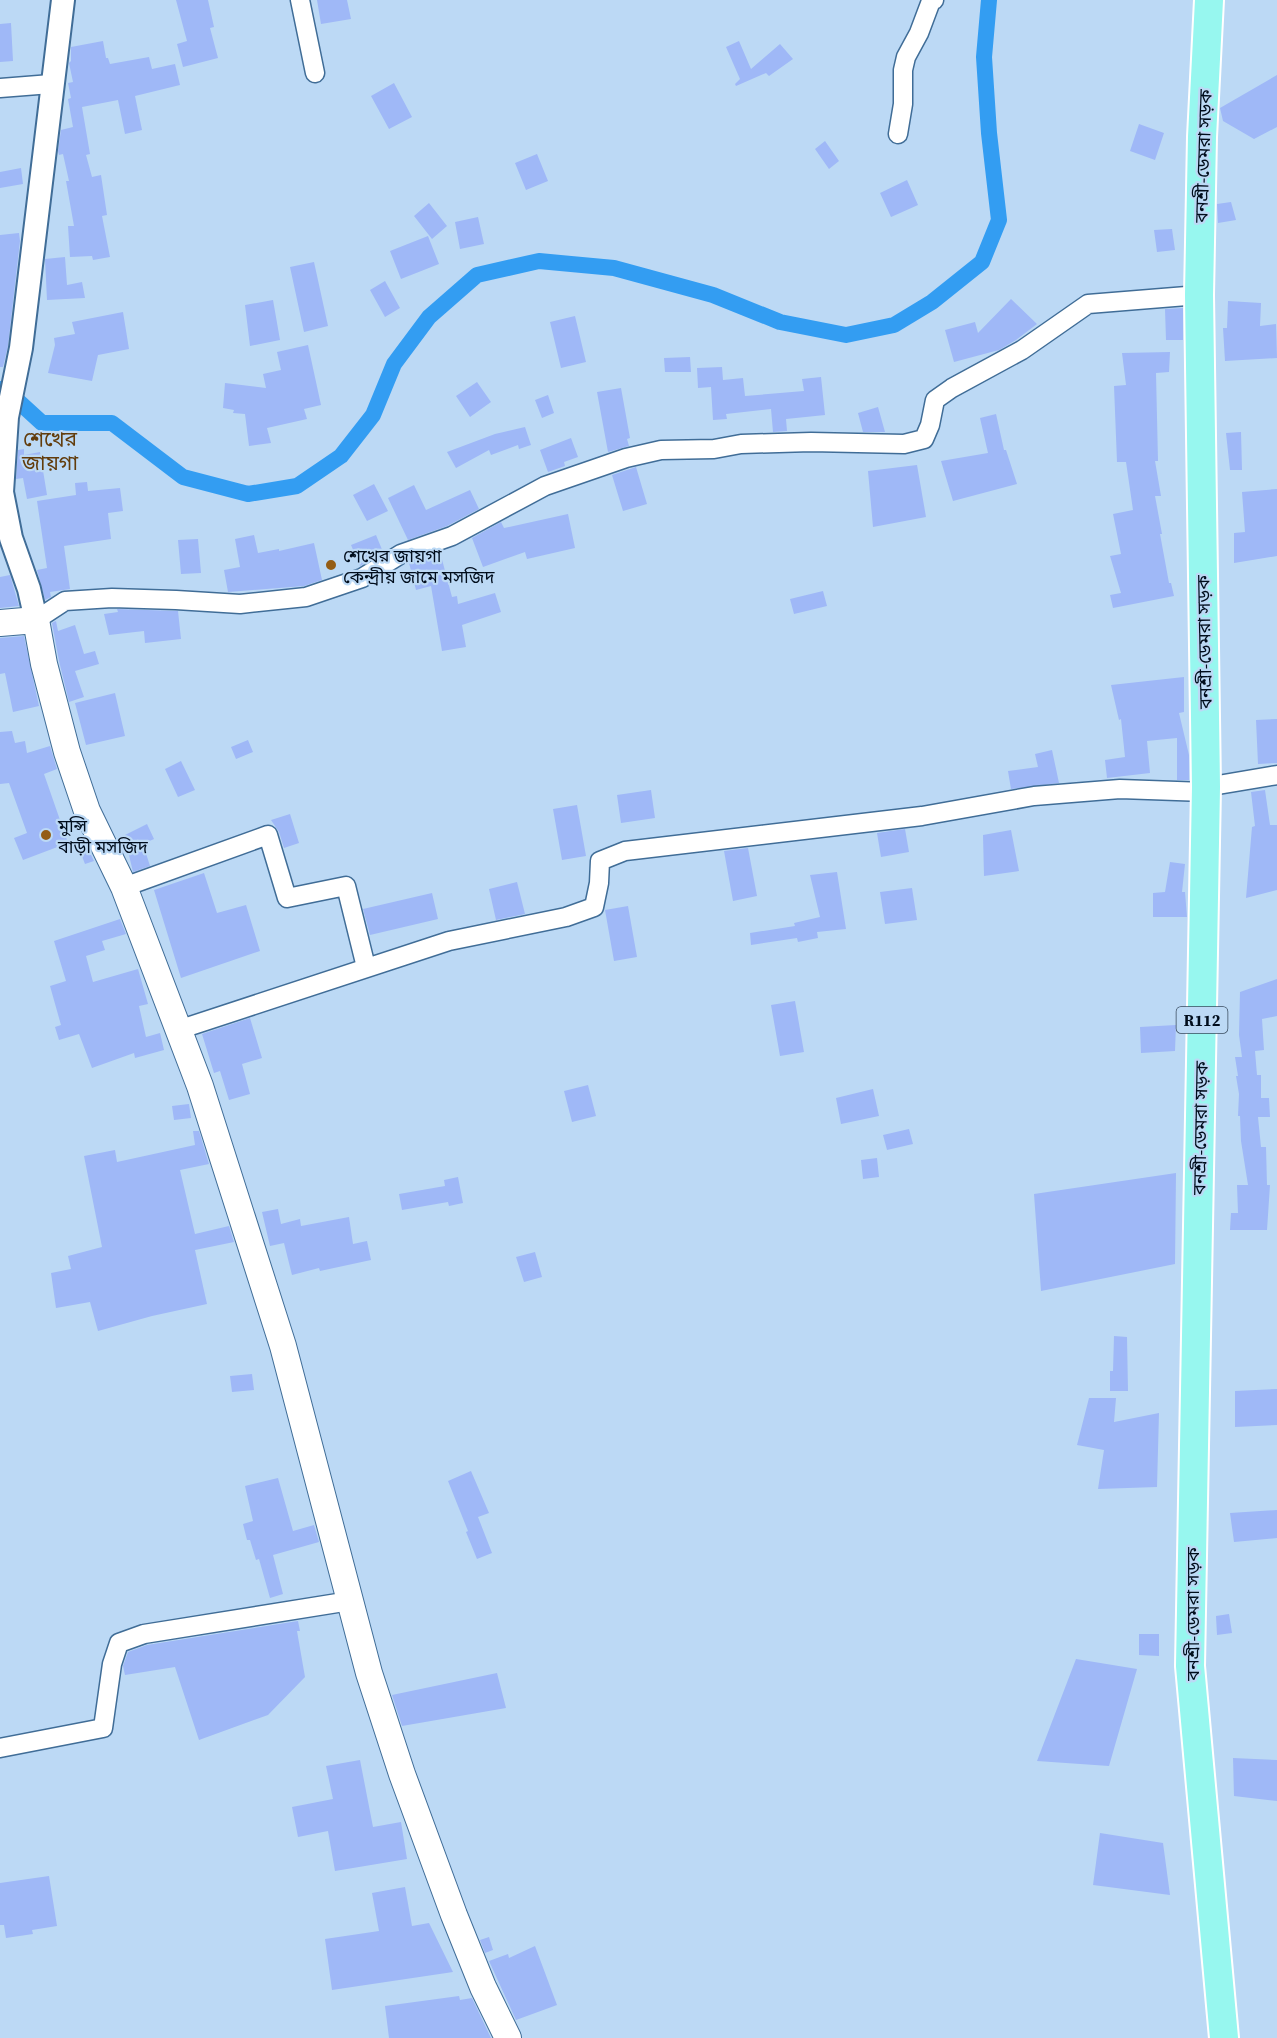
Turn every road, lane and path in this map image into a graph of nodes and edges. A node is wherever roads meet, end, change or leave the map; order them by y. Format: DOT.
graph roads {
  1 [pos="63,0"];
  2 [pos="300,0"];
  3 [pos="934,0"];
  4 [pos="1209,0"];
  5 [pos="315,73"];
  6 [pos="51,84"];
  7 [pos="0,88"];
  8 [pos="898,134"];
  9 [pos="1199,295"];
  10 [pos="36,620"];
  11 [pos="0,623"];
  12 [pos="1277,775"];
  13 [pos="1206,790"];
  14 [pos="124,887"];
  15 [pos="366,967"];
  16 [pos="178,1030"];
  17 [pos="350,1601"];
  18 [pos="0,1748"];
  19 [pos="508,2038"];
  20 [pos="1224,2038"];
  1 -- 6 [label="street"];
  2 -- 5 [label="street"];
  3 -- 8 [label="street"];
  4 -- 9 [label="main road, বনশ্রী-ডেমরা সড়ক / R112"];
  6 -- 7 [label="street"];
  6 -- 10 [label="street"];
  9 -- 10 [label="street"];
  9 -- 13 [label="main road, বনশ্রী-ডেমরা সড়ক / R112"];
  10 -- 11 [label="main road"];
  10 -- 14 [label="main road"];
  12 -- 13 [label="street"];
  13 -- 15 [label="street"];
  13 -- 20 [label="main road, বনশ্রী-ডেমরা সড়ক / R112"];
  14 -- 15 [label="street"];
  14 -- 16 [label="main road"];
  15 -- 16 [label="street"];
  16 -- 17 [label="main road"];
  17 -- 18 [label="street"];
  17 -- 19 [label="main road"];
}
